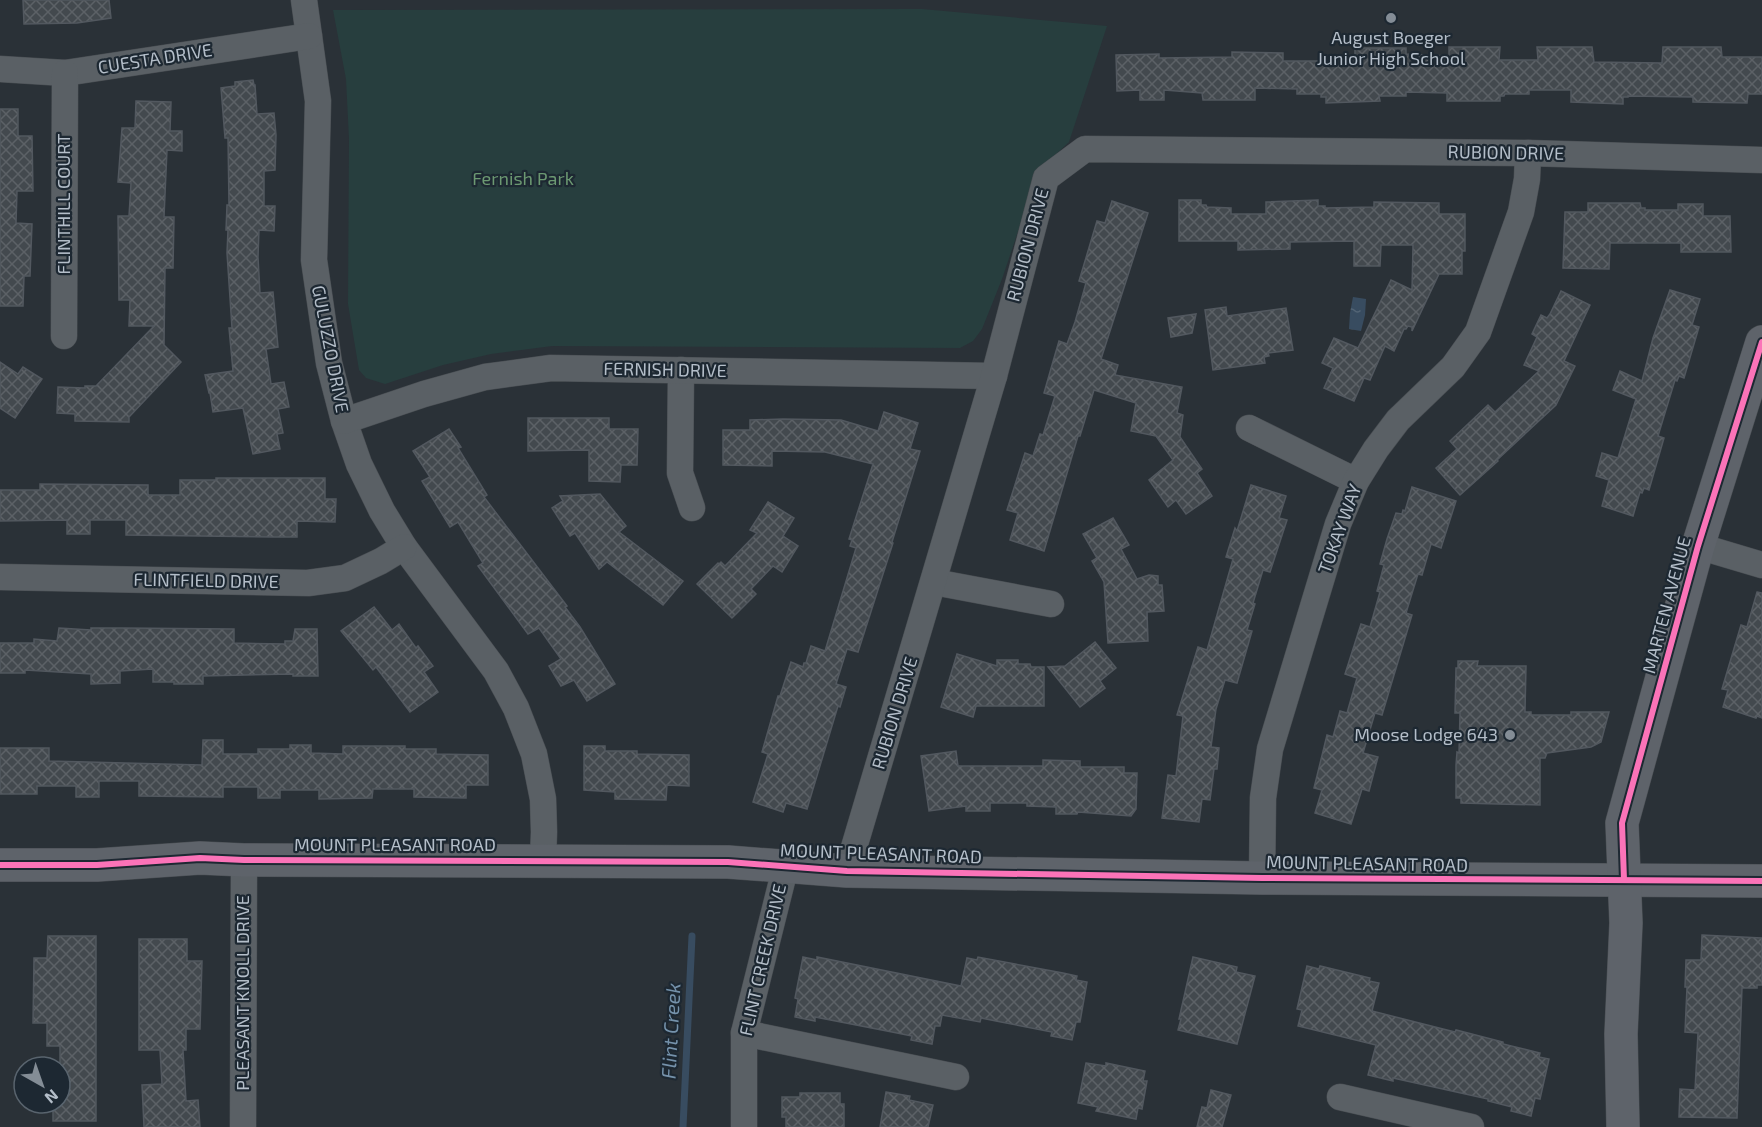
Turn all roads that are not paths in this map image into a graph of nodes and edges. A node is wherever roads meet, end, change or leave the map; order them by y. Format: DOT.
graph roads {
  1 [pos="304,0"];
  2 [pos="309,36"];
  3 [pos="0,69"];
  4 [pos="65,73"];
  5 [pos="1528,153"];
  6 [pos="1762,160"];
  7 [pos="64,336"];
  8 [pos="1762,342"];
  9 [pos="681,370"];
  10 [pos="994,376"];
  11 [pos="344,421"];
  12 [pos="1249,428"];
  13 [pos="1356,481"];
  14 [pos="692,508"];
  15 [pos="1698,546"];
  16 [pos="404,547"];
  17 [pos="1762,565"];
  18 [pos="0,577"];
  19 [pos="934,582"];
  20 [pos="1052,604"];
  21 [pos="244,860"];
  22 [pos="543,860"];
  23 [pos="0,865"];
  24 [pos="786,865"];
  25 [pos="847,871"];
  26 [pos="1262,878"];
  27 [pos="1624,880"];
  28 [pos="1762,881"];
  29 [pos="744,1033"];
  30 [pos="956,1077"];
  31 [pos="1340,1097"];
  32 [pos="243,1127"];
  33 [pos="744,1127"];
  34 [pos="1471,1127"];
  35 [pos="1623,1127"];
  1 -- 2 [label="street, GULUZZO DRIVE"];
  2 -- 4 [label="street, CUESTA DRIVE"];
  2 -- 11 [label="street, GULUZZO DRIVE"];
  3 -- 4 [label="street, CUESTA DRIVE"];
  4 -- 7 [label="street, FLINTHILL COURT"];
  5 -- 6 [label="street, RUBION DRIVE"];
  5 -- 10 [label="street, RUBION DRIVE"];
  5 -- 13 [label="street, TOKAY WAY"];
  8 -- 15 [label="street, MARTEN AVENUE"];
  9 -- 10 [label="street, FERNISH DRIVE"];
  9 -- 11 [label="street, FERNISH DRIVE"];
  9 -- 14 [label="street"];
  10 -- 19 [label="street, RUBION DRIVE"];
  11 -- 16 [label="street, GULUZZO DRIVE"];
  12 -- 13 [label="street"];
  13 -- 26 [label="street, TOKAY WAY"];
  15 -- 17 [label="street"];
  15 -- 27 [label="street, MARTEN AVENUE"];
  16 -- 18 [label="street, FLINTFIELD DRIVE"];
  16 -- 22 [label="street, GULUZZO DRIVE"];
  19 -- 20 [label="street"];
  19 -- 25 [label="street, RUBION DRIVE"];
  21 -- 22 [label="street, MOUNT PLEASANT ROAD"];
  21 -- 23 [label="street, MOUNT PLEASANT ROAD"];
  21 -- 32 [label="street, PLEASANT KNOLL DRIVE"];
  22 -- 24 [label="street, MOUNT PLEASANT ROAD"];
  24 -- 25 [label="street, MOUNT PLEASANT ROAD"];
  24 -- 29 [label="street, FLINT CREEK DRIVE"];
  25 -- 26 [label="street, MOUNT PLEASANT ROAD"];
  26 -- 27 [label="street, MOUNT PLEASANT ROAD"];
  27 -- 28 [label="street, MOUNT PLEASANT ROAD"];
  27 -- 35 [label="street, MARTEN AVENUE"];
  29 -- 30 [label="street"];
  29 -- 33 [label="street, FLINT CREEK DRIVE"];
  31 -- 34 [label="street"];
}
